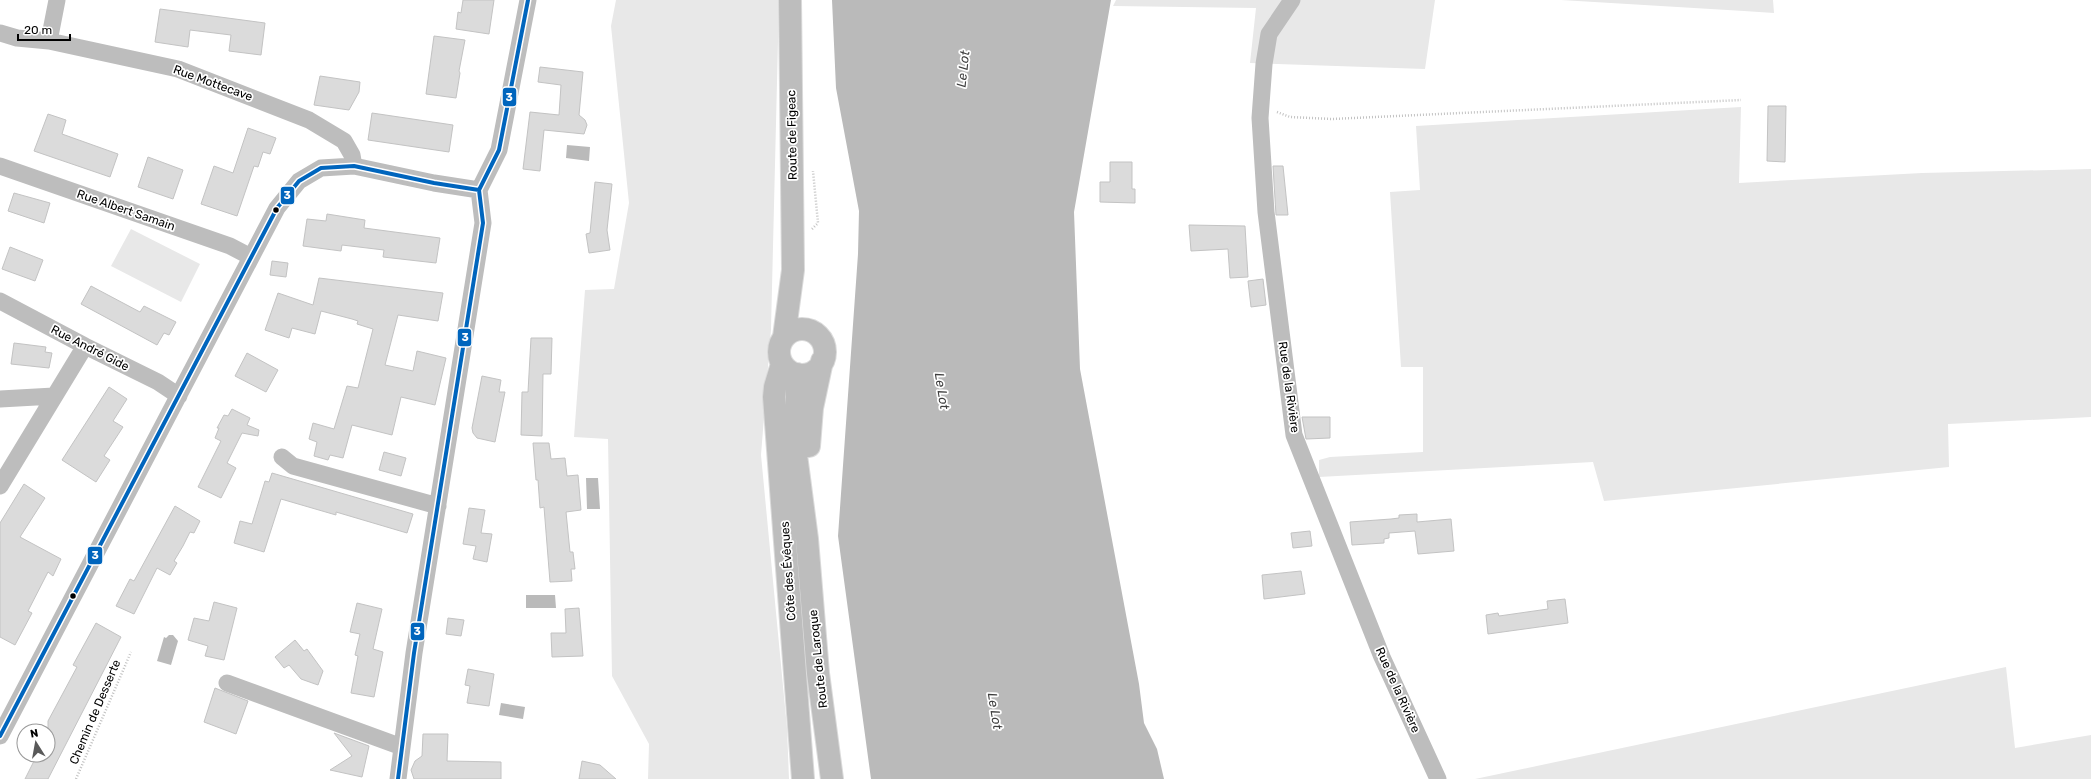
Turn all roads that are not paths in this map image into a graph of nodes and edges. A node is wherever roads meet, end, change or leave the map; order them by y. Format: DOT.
graph roads {
  1 [pos="57,0"];
  2 [pos="528,0"];
  3 [pos="790,0"];
  4 [pos="1292,0"];
  5 [pos="0,33"];
  6 [pos="49,41"];
  7 [pos="0,166"];
  8 [pos="354,166"];
  9 [pos="479,190"];
  10 [pos="251,257"];
  11 [pos="793,270"];
  12 [pos="0,301"];
  13 [pos="809,330"];
  14 [pos="784,337"];
  15 [pos="85,346"];
  16 [pos="822,361"];
  17 [pos="790,369"];
  18 [pos="54,396"];
  19 [pos="179,396"];
  20 [pos="0,399"];
  21 [pos="282,457"];
  22 [pos="0,486"];
  23 [pos="438,506"];
  24 [pos="807,539"];
  25 [pos="227,683"];
  26 [pos="0,736"];
  27 [pos="402,747"];
  28 [pos="398,779"];
  29 [pos="803,779"];
  30 [pos="832,779"];
  31 [pos="1438,779"];
  1 -- 6 [label="street"];
  2 -- 9 [label="street"];
  3 -- 11 [label="main road, Route de Figeac"];
  4 -- 31 [label="street, Rue de la Rivière"];
  5 -- 6 [label="street, Rue Mottecave"];
  6 -- 8 [label="street, Rue Mottecave"];
  7 -- 10 [label="street, Rue Albert Samain"];
  8 -- 9 [label="street"];
  8 -- 10 [label="street"];
  9 -- 23 [label="street"];
  10 -- 19 [label="street"];
  11 -- 13 [label="main road, Route de Figeac"];
  11 -- 14 [label="main road, Route de Figeac"];
  12 -- 15 [label="street, Rue André Gide"];
  13 -- 14 [label="main road"];
  13 -- 16 [label="main road"];
  14 -- 17 [label="main road"];
  15 -- 18 [label="street"];
  15 -- 19 [label="street, Rue André Gide"];
  16 -- 17 [label="main road"];
  16 -- 24 [label="main road, Route de Laroque"];
  17 -- 24 [label="main road, Route de Laroque"];
  17 -- 29 [label="main road, Côte des Évêques"];
  18 -- 20 [label="street"];
  18 -- 22 [label="street"];
  19 -- 26 [label="street"];
  21 -- 23 [label="street"];
  23 -- 27 [label="street"];
  24 -- 30 [label="main road, Route de Laroque"];
  25 -- 27 [label="street"];
  27 -- 28 [label="street"];
}
